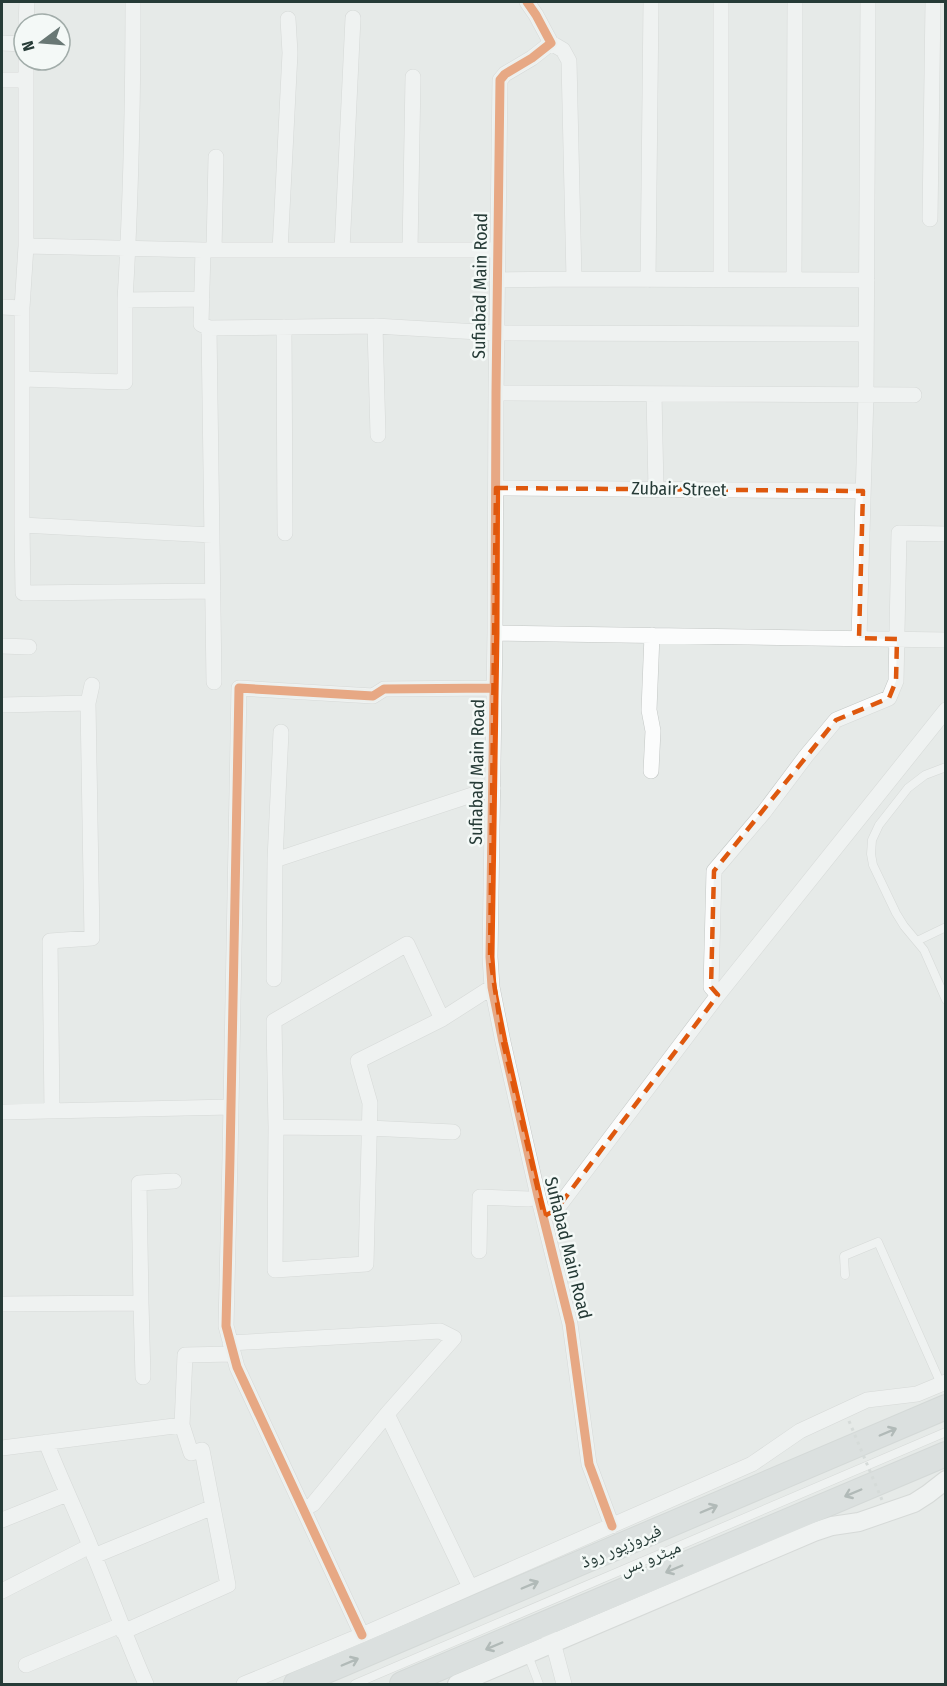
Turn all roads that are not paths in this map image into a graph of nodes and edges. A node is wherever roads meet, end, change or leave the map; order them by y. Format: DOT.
graph roads {
  1 [pos="133,2"];
  2 [pos="527,2"];
  3 [pos="651,2"];
  4 [pos="721,2"];
  5 [pos="795,2"];
  6 [pos="868,2"];
  7 [pos="933,2"];
  8 [pos="353,18"];
  9 [pos="288,20"];
  10 [pos="550,43"];
  11 [pos="25,72"];
  12 [pos="413,77"];
  13 [pos="2,80"];
  14 [pos="25,80"];
  15 [pos="216,157"];
  16 [pos="930,219"];
  17 [pos="26,246"];
  18 [pos="128,248"];
  19 [pos="208,250"];
  20 [pos="280,250"];
  21 [pos="342,250"];
  22 [pos="410,250"];
  23 [pos="497,250"];
  24 [pos="574,279"];
  25 [pos="497,280"];
  26 [pos="648,280"];
  27 [pos="721,280"];
  28 [pos="794,280"];
  29 [pos="867,280"];
  30 [pos="202,299"];
  31 [pos="125,300"];
  32 [pos="2,307"];
  33 [pos="22,308"];
  34 [pos="375,326"];
  35 [pos="284,327"];
  36 [pos="209,328"];
  37 [pos="496,333"];
  38 [pos="866,334"];
  39 [pos="22,379"];
  40 [pos="496,393"];
  41 [pos="654,394"];
  42 [pos="866,394"];
  43 [pos="914,394"];
  44 [pos="378,435"];
  45 [pos="496,488"];
  46 [pos="656,489"];
  47 [pos="863,491"];
  48 [pos="22,525"];
  49 [pos="285,533"];
  50 [pos="945,534"];
  51 [pos="212,535"];
  52 [pos="213,591"];
  53 [pos="495,633"];
  54 [pos="652,635"];
  55 [pos="859,638"];
  56 [pos="897,639"];
  57 [pos="945,640"];
  58 [pos="2,646"];
  59 [pos="29,647"];
  60 [pos="214,682"];
  61 [pos="92,685"];
  62 [pos="494,688"];
  63 [pos="88,703"];
  64 [pos="2,705"];
  65 [pos="945,710"];
  66 [pos="281,732"];
  67 [pos="945,767"];
  68 [pos="651,771"];
  69 [pos="493,788"];
  70 [pos="275,860"];
  71 [pos="945,927"];
  72 [pos="917,941"];
  73 [pos="274,979"];
  74 [pos="492,987"];
  75 [pos="718,995"];
  76 [pos="945,1000"];
  77 [pos="442,1019"];
  78 [pos="231,1107"];
  79 [pos="52,1110"];
  80 [pos="2,1112"];
  81 [pos="276,1127"];
  82 [pos="369,1128"];
  83 [pos="453,1132"];
  84 [pos="174,1181"];
  85 [pos="538,1196"];
  86 [pos="544,1216"];
  87 [pos="479,1251"];
  88 [pos="845,1275"];
  89 [pos="141,1303"];
  90 [pos="2,1304"];
  91 [pos="232,1349"];
  92 [pos="142,1377"];
  93 [pos="944,1391"];
  94 [pos="387,1414"];
  95 [pos="182,1425"];
  96 [pos="945,1432"];
  97 [pos="46,1442"];
  98 [pos="2,1448"];
  99 [pos="945,1454"];
  100 [pos="945,1480"];
  101 [pos="67,1494"];
  102 [pos="213,1507"];
  103 [pos="304,1509"];
  104 [pos="664,1516"];
  105 [pos="2,1520"];
  106 [pos="612,1526"];
  107 [pos="92,1551"];
  108 [pos="471,1587"];
  109 [pos="2,1591"];
  110 [pos="122,1629"];
  111 [pos="548,1634"];
  112 [pos="362,1635"];
  113 [pos="528,1654"];
  114 [pos="26,1665"];
  115 [pos="483,1679"];
  116 [pos="146,1684"];
  117 [pos="244,1684"];
  118 [pos="296,1684"];
  119 [pos="355,1684"];
  120 [pos="402,1684"];
  121 [pos="457,1684"];
  122 [pos="539,1684"];
  123 [pos="564,1684"];
  1 -- 18 [label="street"];
  2 -- 10 [label="street"];
  3 -- 26 [label="street"];
  4 -- 27 [label="street"];
  5 -- 28 [label="street"];
  6 -- 29 [label="street"];
  7 -- 16 [label="street"];
  8 -- 21 [label="street"];
  9 -- 20 [label="street"];
  10 -- 23 [label="street, Sufiabad Main Road"];
  10 -- 24 [label="street"];
  11 -- 14 [label="street"];
  12 -- 22 [label="street"];
  13 -- 14 [label="street"];
  14 -- 17 [label="street"];
  15 -- 19 [label="street"];
  17 -- 18 [label="street"];
  17 -- 33 [label="street"];
  18 -- 19 [label="street"];
  18 -- 31 [label="street"];
  19 -- 20 [label="street"];
  19 -- 30 [label="street"];
  20 -- 21 [label="street"];
  21 -- 22 [label="street"];
  22 -- 23 [label="street"];
  23 -- 25 [label="street, Sufiabad Main Road"];
  24 -- 25 [label="street"];
  24 -- 26 [label="street"];
  25 -- 37 [label="street, Sufiabad Main Road"];
  26 -- 27 [label="street"];
  27 -- 28 [label="street"];
  28 -- 29 [label="street"];
  29 -- 38 [label="street"];
  30 -- 31 [label="street"];
  30 -- 36 [label="street"];
  31 -- 39 [label="street"];
  32 -- 33 [label="street"];
  33 -- 39 [label="street"];
  34 -- 35 [label="street"];
  34 -- 37 [label="street"];
  34 -- 44 [label="street"];
  35 -- 36 [label="street"];
  35 -- 49 [label="street"];
  36 -- 51 [label="street"];
  37 -- 38 [label="street"];
  37 -- 40 [label="street, Sufiabad Main Road"];
  38 -- 42 [label="street"];
  39 -- 48 [label="street"];
  40 -- 41 [label="street"];
  40 -- 45 [label="street, Sufiabad Main Road"];
  41 -- 42 [label="street"];
  41 -- 46 [label="street"];
  42 -- 43 [label="street"];
  42 -- 47 [label="street"];
  45 -- 46 [label="street, Zubair Street"];
  45 -- 53 [label="street, Sufiabad Main Road"];
  46 -- 47 [label="street, Zubair Street"];
  47 -- 55 [label="street"];
  48 -- 51 [label="street"];
  48 -- 52 [label="street"];
  50 -- 56 [label="street"];
  51 -- 52 [label="street"];
  52 -- 60 [label="street"];
  53 -- 54 [label="street"];
  53 -- 62 [label="street, Sufiabad Main Road"];
  54 -- 55 [label="street"];
  54 -- 68 [label="street"];
  55 -- 56 [label="street"];
  56 -- 57 [label="street"];
  56 -- 75 [label="street"];
  58 -- 59 [label="street"];
  61 -- 63 [label="street"];
  62 -- 69 [label="street, Sufiabad Main Road"];
  62 -- 78 [label="street"];
  63 -- 64 [label="street"];
  63 -- 79 [label="street"];
  65 -- 75 [label="street"];
  66 -- 70 [label="street"];
  67 -- 72 [label="lane"];
  69 -- 70 [label="street"];
  69 -- 74 [label="street, Sufiabad Main Road"];
  70 -- 73 [label="street"];
  71 -- 72 [label="lane"];
  72 -- 76 [label="lane"];
  74 -- 77 [label="street"];
  74 -- 85 [label="street, Sufiabad Main Road"];
  75 -- 86 [label="street"];
  77 -- 81 [label="street"];
  77 -- 82 [label="street"];
  78 -- 79 [label="street"];
  78 -- 91 [label="street"];
  79 -- 80 [label="street"];
  81 -- 82 [label="street"];
  81 -- 82 [label="street"];
  82 -- 83 [label="street"];
  84 -- 89 [label="street"];
  85 -- 86 [label="street, Sufiabad Main Road"];
  85 -- 87 [label="street"];
  86 -- 106 [label="street, Sufiabad Main Road"];
  88 -- 93 [label="lane"];
  89 -- 90 [label="street"];
  89 -- 92 [label="street"];
  91 -- 94 [label="street"];
  91 -- 95 [label="street"];
  91 -- 103 [label="street"];
  104 -- 93 [label="main road, فیروزپور روڈ, one-way"];
  93 -- 104 [label="street"];
  94 -- 103 [label="street"];
  94 -- 108 [label="street"];
  95 -- 97 [label="street"];
  95 -- 102 [label="street"];
  96 -- 119 [label="lane, میٹرو بس"];
  97 -- 98 [label="street"];
  97 -- 101 [label="street"];
  99 -- 111 [label="main road, one-way"];
  100 -- 111 [label="street"];
  101 -- 105 [label="street"];
  101 -- 107 [label="street"];
  102 -- 107 [label="street"];
  102 -- 110 [label="street"];
  103 -- 112 [label="street"];
  104 -- 106 [label="street"];
  118 -- 104 [label="main road, فیروزپور روڈ, one-way"];
  106 -- 108 [label="street"];
  107 -- 109 [label="street"];
  107 -- 110 [label="street"];
  108 -- 112 [label="street"];
  110 -- 114 [label="street"];
  110 -- 116 [label="street"];
  111 -- 113 [label="street"];
  111 -- 120 [label="main road, one-way"];
  111 -- 123 [label="street"];
  112 -- 117 [label="street"];
  113 -- 115 [label="street"];
  113 -- 122 [label="lane"];
  115 -- 121 [label="street"];
}
